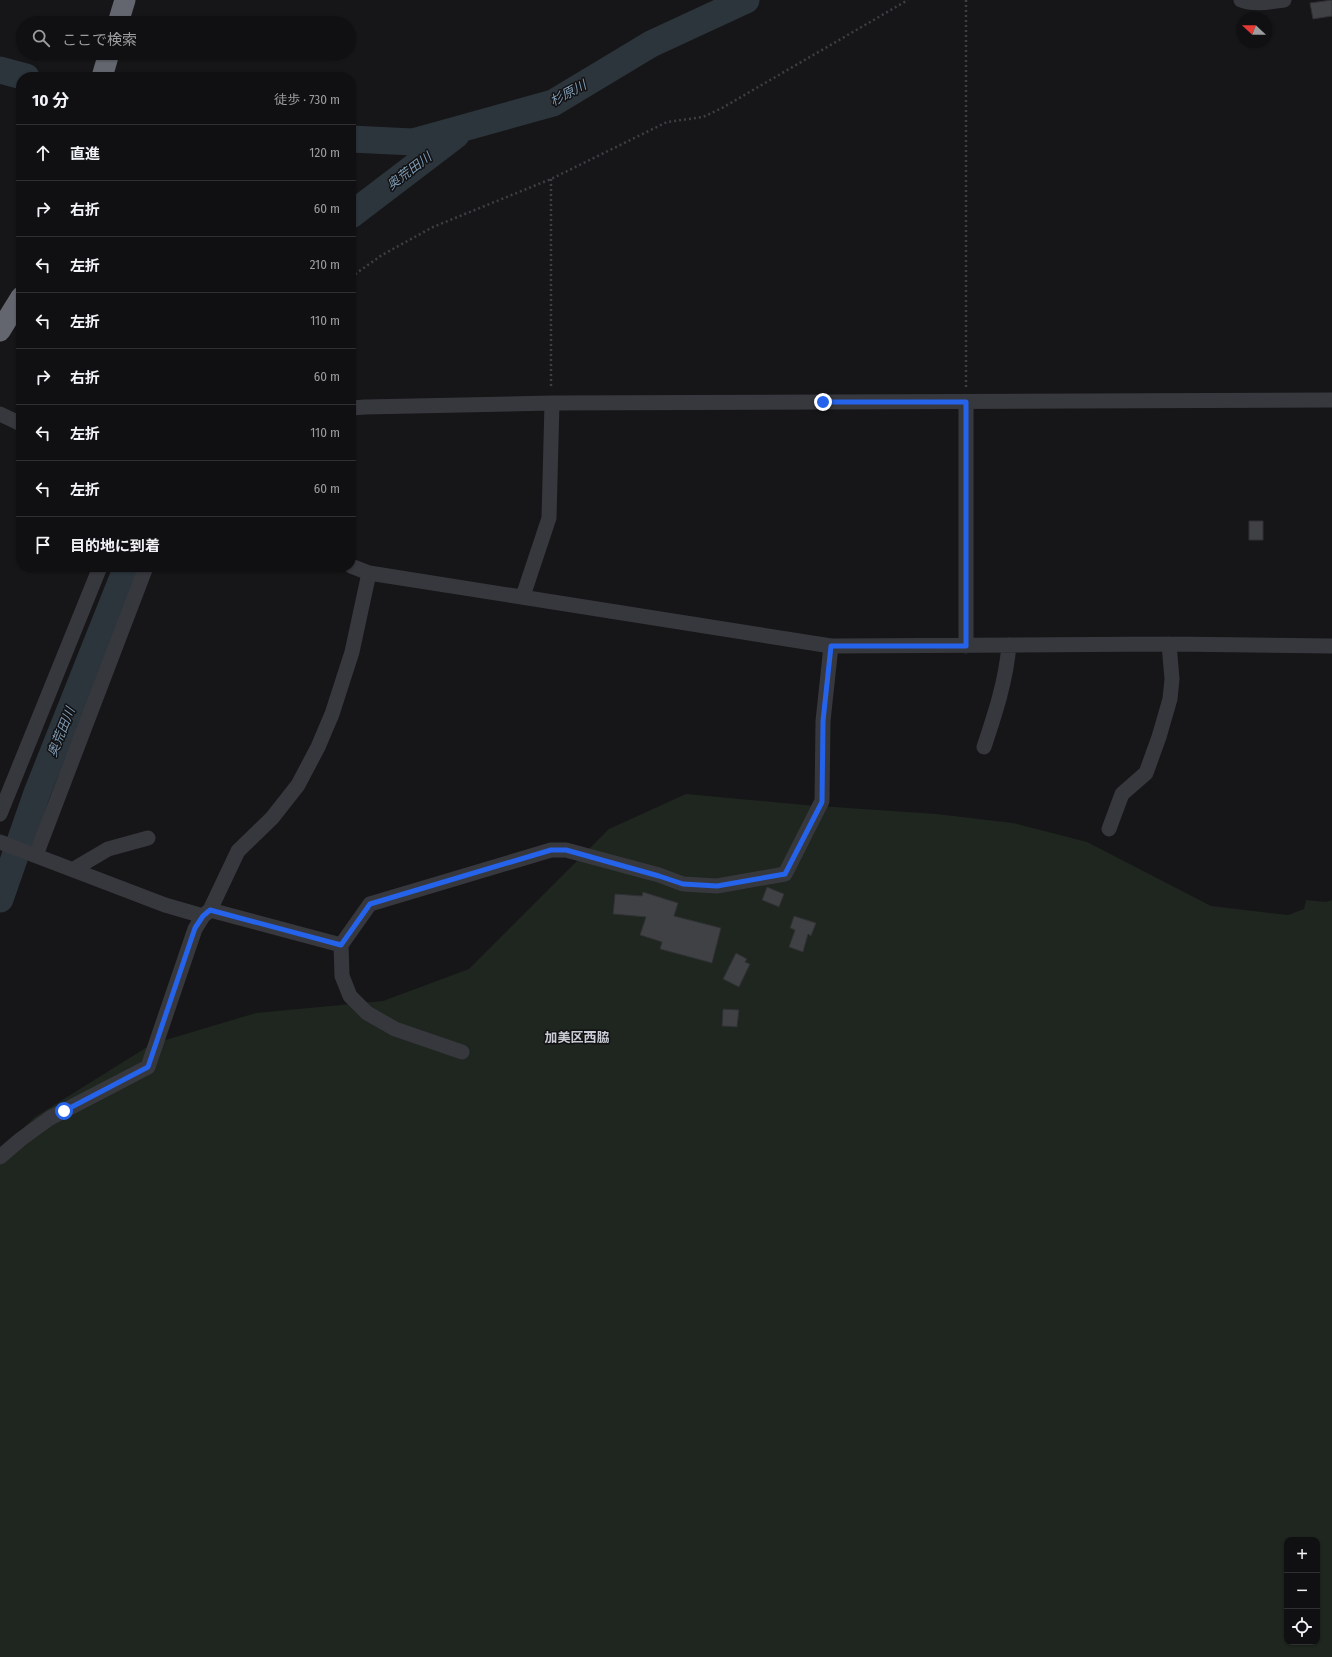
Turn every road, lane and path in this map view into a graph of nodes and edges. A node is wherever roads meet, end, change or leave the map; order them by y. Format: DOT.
graph roads {
  1 [pos="125,0"];
  2 [pos="908,0"];
  3 [pos="966,0"];
  4 [pos="1241,0"];
  5 [pos="1284,0"];
  6 [pos="120,16"];
  7 [pos="107,60"];
  8 [pos="103,72"];
  9 [pos="551,180"];
  10 [pos="356,273"];
  11 [pos="16,305"];
  12 [pos="2,326"];
  13 [pos="1332,400"];
  14 [pos="966,402"];
  15 [pos="552,403"];
  16 [pos="356,408"];
  17 [pos="0,414"];
  18 [pos="16,422"];
  19 [pos="356,568"];
  20 [pos="98,572"];
  21 [pos="144,572"];
  22 [pos="370,573"];
  23 [pos="523,596"];
  24 [pos="1169,644"];
  25 [pos="831,646"];
  26 [pos="966,646"];
  27 [pos="1009,646"];
  28 [pos="1332,646"];
  29 [pos="984,747"];
  30 [pos="0,814"];
  31 [pos="1110,829"];
  32 [pos="148,838"];
  33 [pos="0,842"];
  34 [pos="34,854"];
  35 [pos="74,869"];
  36 [pos="207,913"];
  37 [pos="341,945"];
  38 [pos="462,1052"];
  39 [pos="0,1157"];
  1 -- 6 [label="highway"];
  2 -- 9 [label="path"];
  3 -- 14 [label="path"];
  4 -- 5 [label="street"];
  7 -- 8 [label="highway"];
  9 -- 10 [label="path"];
  9 -- 15 [label="path"];
  11 -- 12 [label="highway"];
  13 -- 14 [label="street"];
  14 -- 15 [label="street"];
  14 -- 26 [label="street"];
  15 -- 16 [label="street"];
  15 -- 23 [label="street"];
  17 -- 18 [label="street"];
  19 -- 22 [label="street"];
  20 -- 30 [label="street"];
  21 -- 34 [label="street"];
  22 -- 23 [label="street"];
  22 -- 36 [label="street"];
  23 -- 25 [label="street"];
  24 -- 27 [label="street"];
  24 -- 28 [label="street"];
  24 -- 31 [label="street"];
  25 -- 26 [label="street"];
  25 -- 37 [label="street"];
  26 -- 27 [label="street"];
  27 -- 29 [label="street"];
  32 -- 35 [label="street"];
  33 -- 34 [label="street"];
  34 -- 35 [label="street"];
  35 -- 36 [label="street"];
  36 -- 37 [label="street"];
  36 -- 39 [label="street"];
  37 -- 38 [label="street"];
}
